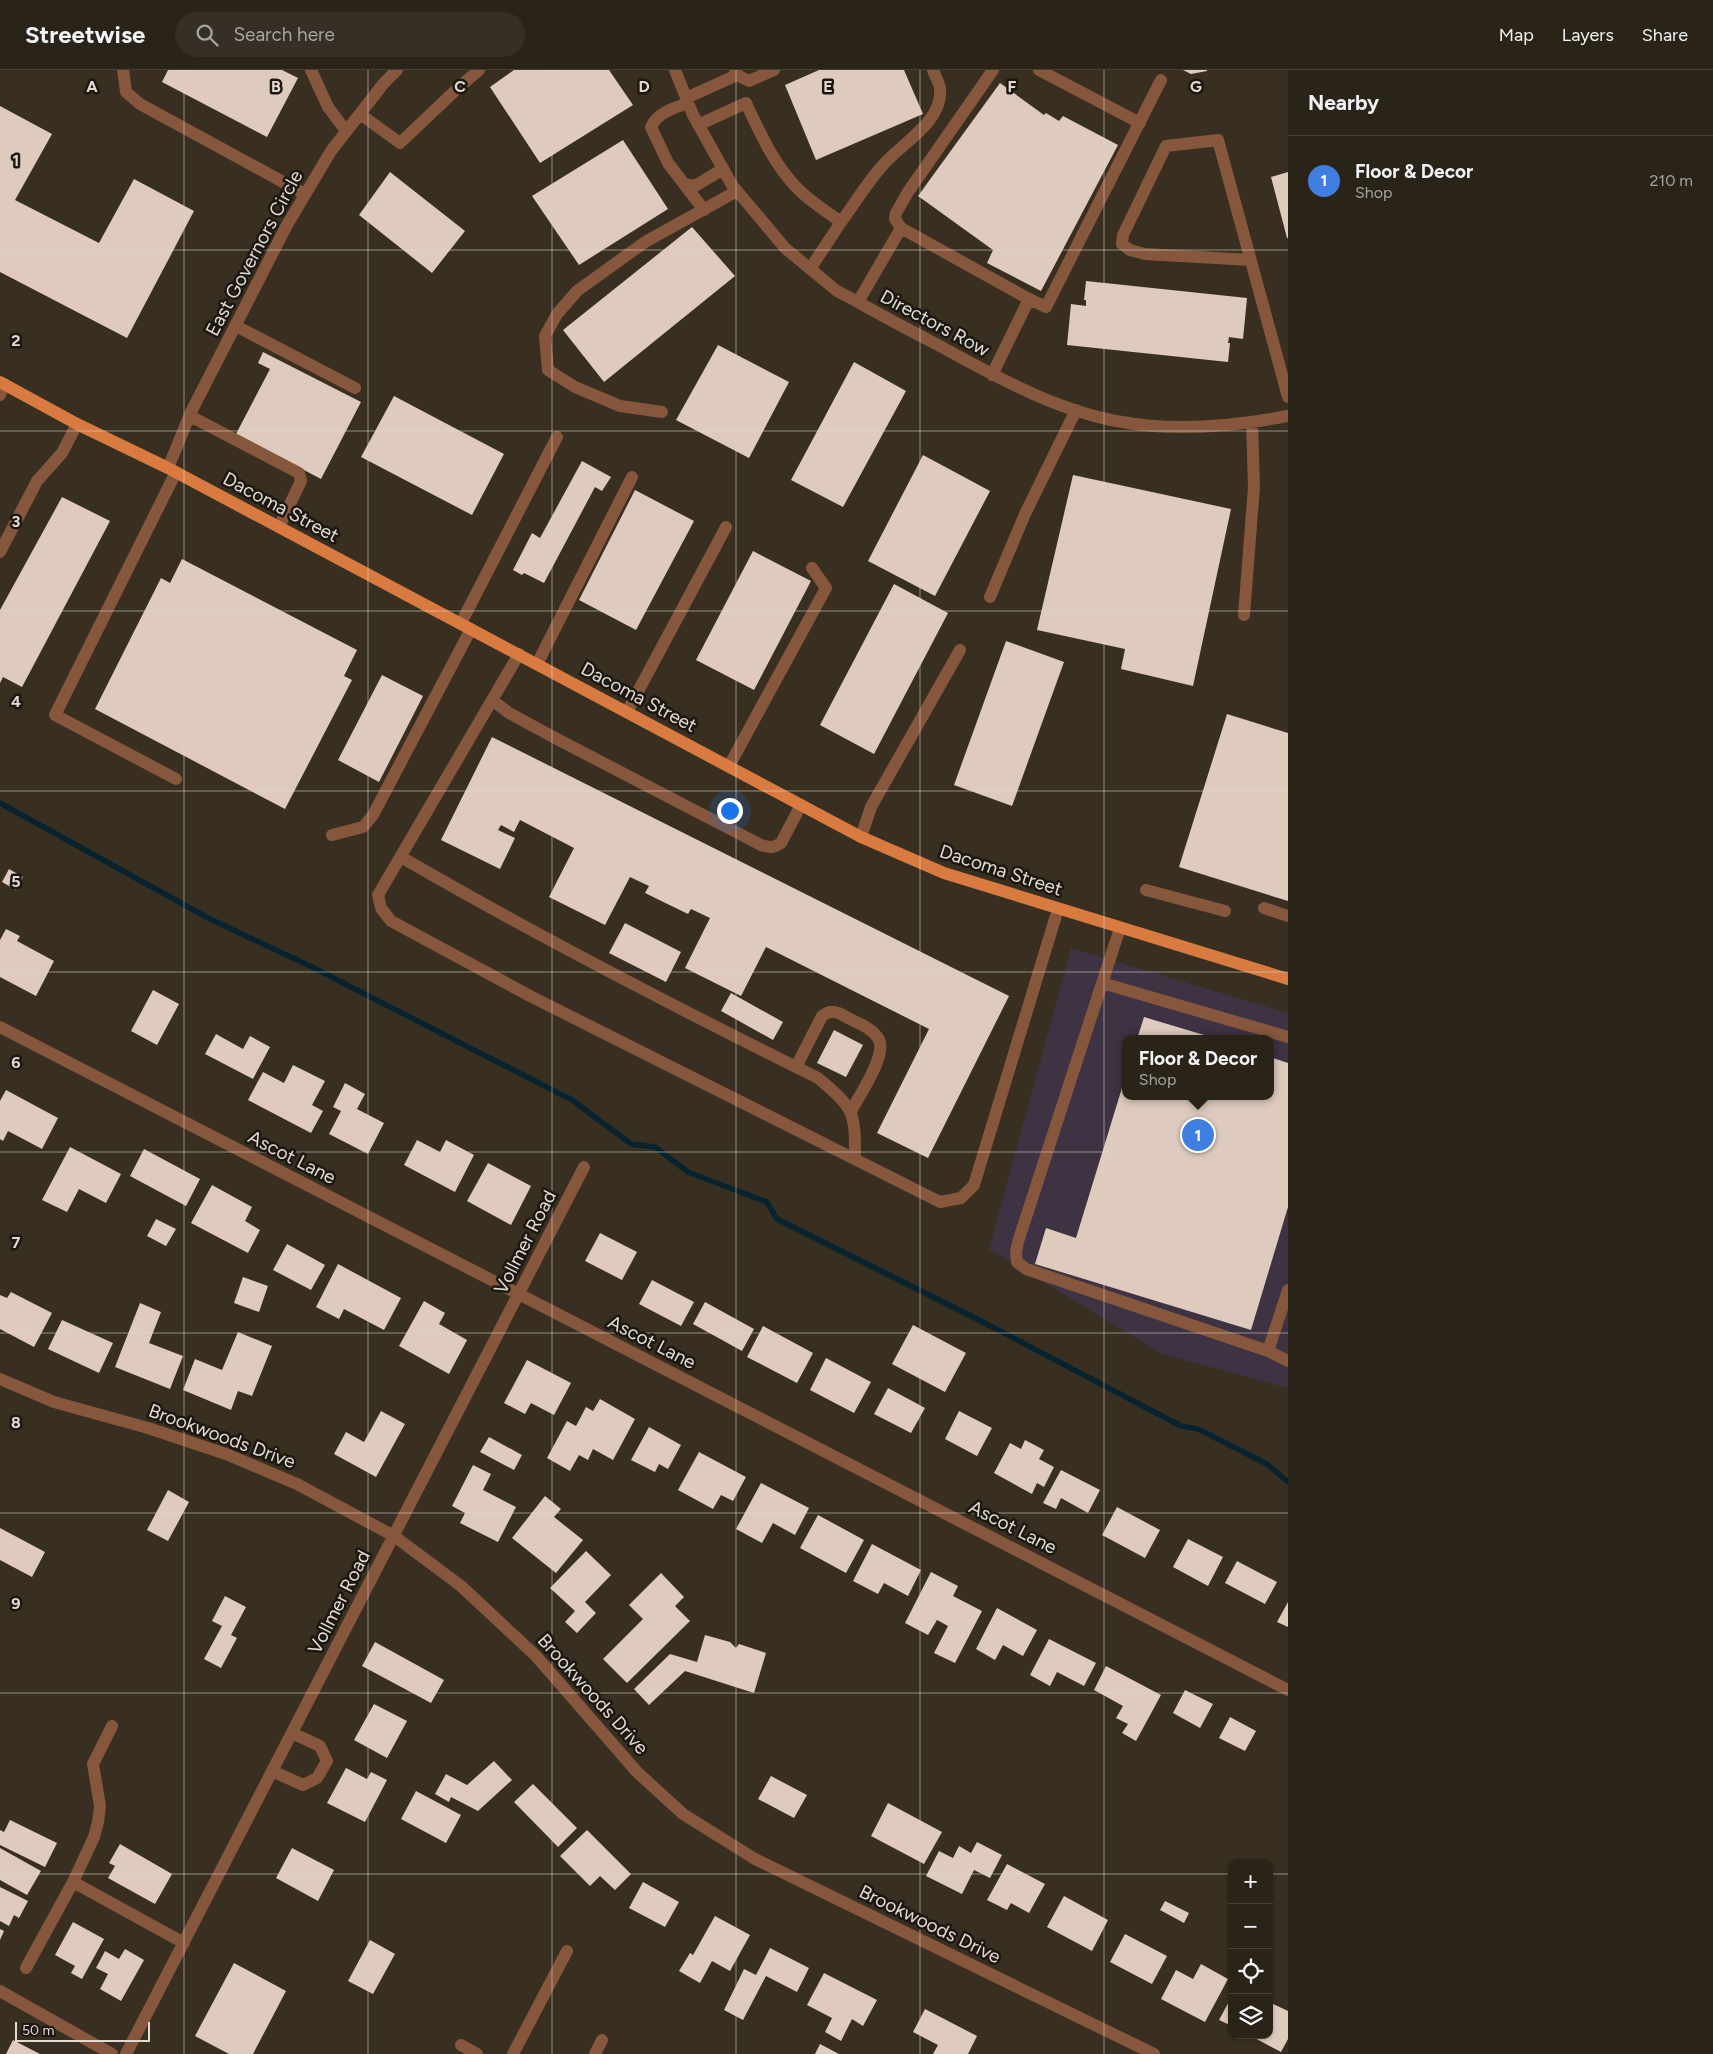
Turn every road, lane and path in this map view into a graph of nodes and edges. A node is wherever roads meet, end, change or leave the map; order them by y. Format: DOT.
graph roads {
  1 [pos="123,70"];
  2 [pos="311,70"];
  3 [pos="397,70"];
  4 [pos="479,70"];
  5 [pos="675,70"];
  6 [pos="774,70"];
  7 [pos="933,70"];
  8 [pos="993,70"];
  9 [pos="1039,70"];
  10 [pos="736,73"];
  11 [pos="1162,80"];
  12 [pos="687,100"];
  13 [pos="360,114"];
  14 [pos="1140,123"];
  15 [pos="698,125"];
  16 [pos="346,131"];
  17 [pos="723,169"];
  18 [pos="684,184"];
  19 [pos="737,191"];
  20 [pos="305,194"];
  21 [pos="704,210"];
  22 [pos="842,222"];
  23 [pos="901,228"];
  24 [pos="1251,260"];
  25 [pos="810,269"];
  26 [pos="1029,299"];
  27 [pos="858,302"];
  28 [pos="236,326"];
  29 [pos="992,375"];
  30 [pos="1,387"];
  31 [pos="355,388"];
  32 [pos="1288,397"];
  33 [pos="1076,410"];
  34 [pos="662,412"];
  35 [pos="190,416"];
  36 [pos="1288,416"];
  37 [pos="1252,423"];
  38 [pos="77,424"];
  39 [pos="557,437"];
  40 [pos="172,470"];
  41 [pos="632,477"];
  42 [pos="279,527"];
  43 [pos="726,527"];
  44 [pos="0,552"];
  45 [pos="812,568"];
  46 [pos="990,597"];
  47 [pos="1244,615"];
  48 [pos="466,626"];
  49 [pos="960,650"];
  50 [pos="519,654"];
  51 [pos="537,664"];
  52 [pos="492,700"];
  53 [pos="628,712"];
  54 [pos="729,766"];
  55 [pos="176,779"];
  56 [pos="801,805"];
  57 [pos="332,835"];
  58 [pos="861,836"];
  59 [pos="400,857"];
  60 [pos="1146,890"];
  61 [pos="1264,908"];
  62 [pos="1058,909"];
  63 [pos="1225,912"];
  64 [pos="1288,916"];
  65 [pos="1120,928"];
  66 [pos="1288,979"];
  67 [pos="1102,983"];
  68 [pos="0,1027"];
  69 [pos="1288,1037"];
  70 [pos="796,1067"];
  71 [pos="851,1111"];
  72 [pos="855,1159"];
  73 [pos="584,1166"];
  74 [pos="1288,1290"];
  75 [pos="519,1295"];
  76 [pos="1268,1351"];
  77 [pos="1288,1361"];
  78 [pos="0,1379"];
  79 [pos="394,1536"];
  80 [pos="1288,1690"];
  81 [pos="112,1726"];
  82 [pos="292,1734"];
  83 [pos="272,1771"];
  84 [pos="73,1882"];
  85 [pos="184,1943"];
  86 [pos="567,1951"];
  87 [pos="26,1968"];
  88 [pos="0,1991"];
  89 [pos="602,2040"];
  90 [pos="461,2045"];
  91 [pos="112,2054"];
  92 [pos="126,2054"];
  93 [pos="477,2054"];
  94 [pos="513,2054"];
  95 [pos="595,2054"];
  96 [pos="1154,2054"];
  1 -- 20 [label="street"];
  2 -- 16 [label="street"];
  3 -- 13 [label="street, East Governors Circle"];
  4 -- 13 [label="street"];
  5 -- 12 [label="street, Directors Row"];
  6 -- 10 [label="street"];
  7 -- 22 [label="street"];
  8 -- 23 [label="street"];
  9 -- 14 [label="street"];
  10 -- 12 [label="street"];
  11 -- 14 [label="street"];
  12 -- 15 [label="street, Directors Row"];
  12 -- 18 [label="street"];
  13 -- 16 [label="street, East Governors Circle"];
  14 -- 26 [label="street"];
  15 -- 17 [label="street, Directors Row"];
  15 -- 22 [label="street"];
  16 -- 20 [label="street, East Governors Circle"];
  17 -- 18 [label="street"];
  17 -- 19 [label="street, Directors Row"];
  18 -- 21 [label="street"];
  19 -- 21 [label="street"];
  19 -- 25 [label="street, Directors Row"];
  20 -- 28 [label="street, East Governors Circle"];
  21 -- 34 [label="street"];
  22 -- 25 [label="street"];
  23 -- 26 [label="street"];
  23 -- 27 [label="street"];
  24 -- 24 [label="street"];
  24 -- 32 [label="street"];
  25 -- 27 [label="street, Directors Row"];
  26 -- 29 [label="street"];
  27 -- 29 [label="street, Directors Row"];
  28 -- 31 [label="street"];
  28 -- 35 [label="street, East Governors Circle"];
  29 -- 33 [label="street, Directors Row"];
  30 -- 38 [label="main road, Dacoma Street"];
  33 -- 37 [label="street, Directors Row"];
  33 -- 46 [label="street"];
  35 -- 40 [label="street, East Governors Circle"];
  35 -- 42 [label="street"];
  36 -- 37 [label="street, Directors Row"];
  37 -- 47 [label="street"];
  38 -- 40 [label="main road, Dacoma Street"];
  38 -- 44 [label="street"];
  39 -- 48 [label="street"];
  40 -- 42 [label="main road, Dacoma Street"];
  40 -- 55 [label="street, East Governors Circle"];
  41 -- 51 [label="street"];
  42 -- 48 [label="main road, Dacoma Street"];
  43 -- 53 [label="street"];
  45 -- 54 [label="street"];
  48 -- 50 [label="main road, Dacoma Street"];
  48 -- 57 [label="street"];
  49 -- 58 [label="street"];
  50 -- 51 [label="main road, Dacoma Street"];
  50 -- 52 [label="street"];
  51 -- 53 [label="main road, Dacoma Street"];
  52 -- 56 [label="street"];
  52 -- 59 [label="street"];
  53 -- 54 [label="main road, Dacoma Street"];
  54 -- 56 [label="main road, Dacoma Street"];
  56 -- 58 [label="main road, Dacoma Street"];
  58 -- 62 [label="main road, Dacoma Street"];
  59 -- 70 [label="street"];
  59 -- 72 [label="street"];
  60 -- 63 [label="street"];
  61 -- 64 [label="street"];
  62 -- 65 [label="main road, Dacoma Street"];
  62 -- 72 [label="street"];
  65 -- 66 [label="main road, Dacoma Street"];
  65 -- 67 [label="street"];
  67 -- 69 [label="street"];
  67 -- 76 [label="street"];
  68 -- 75 [label="street, Ascot Lane"];
  70 -- 71 [label="street"];
  70 -- 71 [label="street"];
  71 -- 72 [label="street"];
  73 -- 75 [label="street, Vollmer Road"];
  74 -- 76 [label="street"];
  75 -- 79 [label="street, Vollmer Road"];
  75 -- 80 [label="street, Ascot Lane"];
  76 -- 77 [label="street"];
  78 -- 79 [label="street, Brookwoods Drive"];
  79 -- 82 [label="street, Vollmer Road"];
  79 -- 96 [label="street, Brookwoods Drive"];
  81 -- 84 [label="street"];
  82 -- 83 [label="street, Vollmer Road"];
  82 -- 83 [label="street"];
  83 -- 85 [label="street, Vollmer Road"];
  84 -- 85 [label="street"];
  84 -- 87 [label="street"];
  85 -- 92 [label="street, Vollmer Road"];
  86 -- 94 [label="street"];
  88 -- 91 [label="street"];
  89 -- 95 [label="street"];
  90 -- 93 [label="street"];
}
